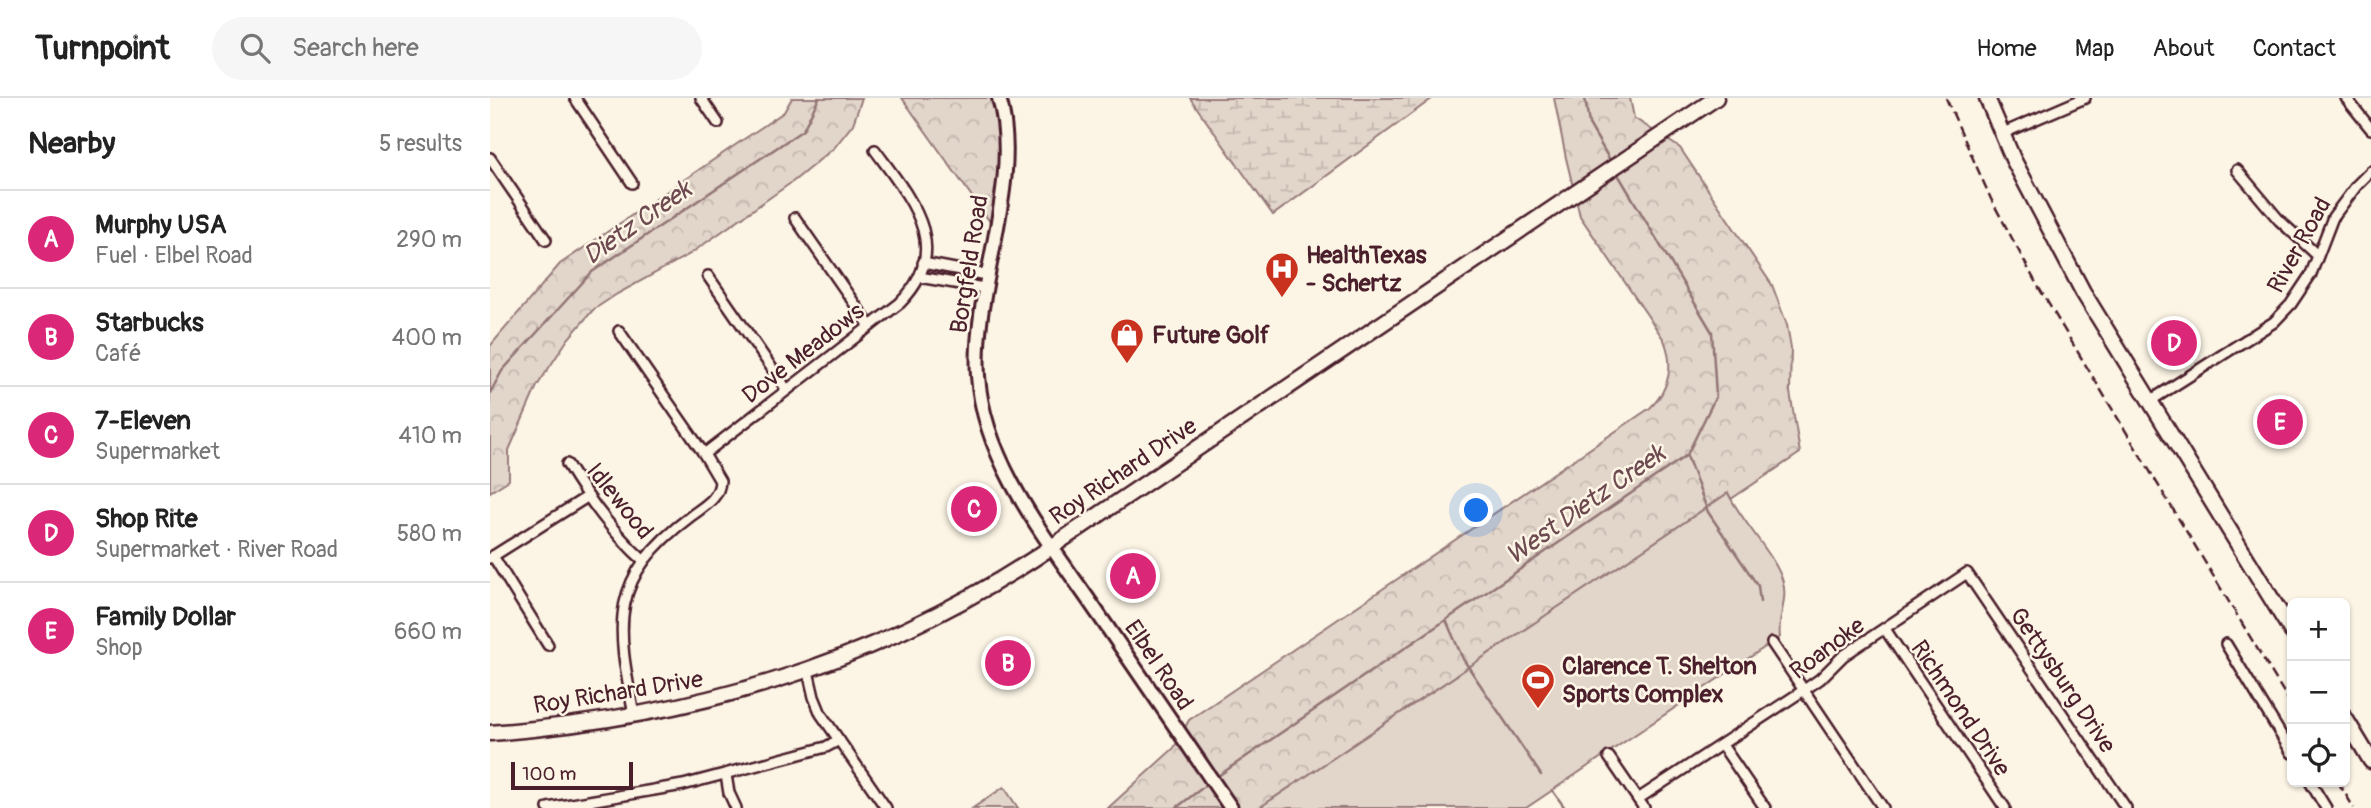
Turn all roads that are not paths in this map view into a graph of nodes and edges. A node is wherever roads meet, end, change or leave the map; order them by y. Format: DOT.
graph roads {
  1 [pos="575,98"];
  2 [pos="701,98"];
  3 [pos="999,98"];
  4 [pos="1716,98"];
  5 [pos="1987,98"];
  6 [pos="2085,98"];
  7 [pos="2346,98"];
  8 [pos="718,123"];
  9 [pos="2371,129"];
  10 [pos="2001,134"];
  11 [pos="875,150"];
  12 [pos="490,158"];
  13 [pos="2237,170"];
  14 [pos="2371,171"];
  15 [pos="632,183"];
  16 [pos="795,218"];
  17 [pos="546,240"];
  18 [pos="2317,255"];
  19 [pos="921,269"];
  20 [pos="709,276"];
  21 [pos="985,282"];
  22 [pos="870,326"];
  23 [pos="618,331"];
  24 [pos="787,390"];
  25 [pos="2150,401"];
  26 [pos="704,454"];
  27 [pos="566,464"];
  28 [pos="587,497"];
  29 [pos="1052,546"];
  30 [pos="492,557"];
  31 [pos="644,561"];
  32 [pos="1967,573"];
  33 [pos="2287,624"];
  34 [pos="1885,629"];
  35 [pos="1772,643"];
  36 [pos="2226,644"];
  37 [pos="548,645"];
  38 [pos="808,671"];
  39 [pos="1804,690"];
  40 [pos="634,715"];
  41 [pos="2349,724"];
  42 [pos="490,733"];
  43 [pos="839,740"];
  44 [pos="1722,745"];
  45 [pos="2287,745"];
  46 [pos="1609,757"];
  47 [pos="2371,761"];
  48 [pos="726,775"];
  49 [pos="2313,787"];
  50 [pos="1638,799"];
  51 [pos="608,804"];
  52 [pos="548,808"];
  53 [pos="736,808"];
  54 [pos="886,808"];
  55 [pos="1231,808"];
  56 [pos="1644,808"];
  57 [pos="1765,808"];
  58 [pos="1884,808"];
  59 [pos="2005,808"];
  60 [pos="2126,808"];
  61 [pos="2326,808"];
  1 -- 15 [label="street"];
  2 -- 8 [label="street"];
  3 -- 21 [label="street, Borgfeld Road"];
  4 -- 29 [label="main road, Roy Richard Drive"];
  5 -- 10 [label="main road"];
  6 -- 10 [label="street"];
  7 -- 9 [label="street"];
  10 -- 25 [label="main road"];
  11 -- 19 [label="street"];
  12 -- 17 [label="street"];
  13 -- 18 [label="street"];
  14 -- 18 [label="street, River Road"];
  16 -- 22 [label="street"];
  18 -- 25 [label="street, River Road"];
  19 -- 21 [label="street"];
  19 -- 21 [label="street"];
  19 -- 22 [label="street, Dove Meadows"];
  20 -- 24 [label="street"];
  21 -- 29 [label="street, Borgfeld Road"];
  22 -- 24 [label="street, Dove Meadows"];
  23 -- 26 [label="street"];
  24 -- 26 [label="street, Dove Meadows"];
  25 -- 33 [label="main road"];
  26 -- 31 [label="street"];
  27 -- 28 [label="street, Idlewood"];
  28 -- 30 [label="street"];
  28 -- 31 [label="street, Idlewood"];
  29 -- 38 [label="main road, Roy Richard Drive"];
  29 -- 55 [label="street, Elbel Road"];
  30 -- 37 [label="street"];
  31 -- 40 [label="street"];
  32 -- 34 [label="street, Roanoke"];
  32 -- 60 [label="street, Gettysburg Drive"];
  34 -- 39 [label="street, Roanoke"];
  34 -- 59 [label="street, Richmond Drive"];
  35 -- 39 [label="street"];
  36 -- 45 [label="street"];
  38 -- 40 [label="main road, Roy Richard Drive"];
  38 -- 43 [label="street"];
  39 -- 44 [label="street, Roanoke"];
  39 -- 58 [label="street"];
  40 -- 42 [label="main road, Roy Richard Drive"];
  41 -- 47 [label="main road"];
  43 -- 48 [label="street"];
  43 -- 54 [label="street"];
  44 -- 50 [label="street, Roanoke"];
  44 -- 57 [label="street"];
  46 -- 50 [label="street"];
  48 -- 51 [label="street"];
  48 -- 53 [label="street"];
  49 -- 61 [label="street"];
  50 -- 56 [label="street"];
  51 -- 52 [label="street"];
}
